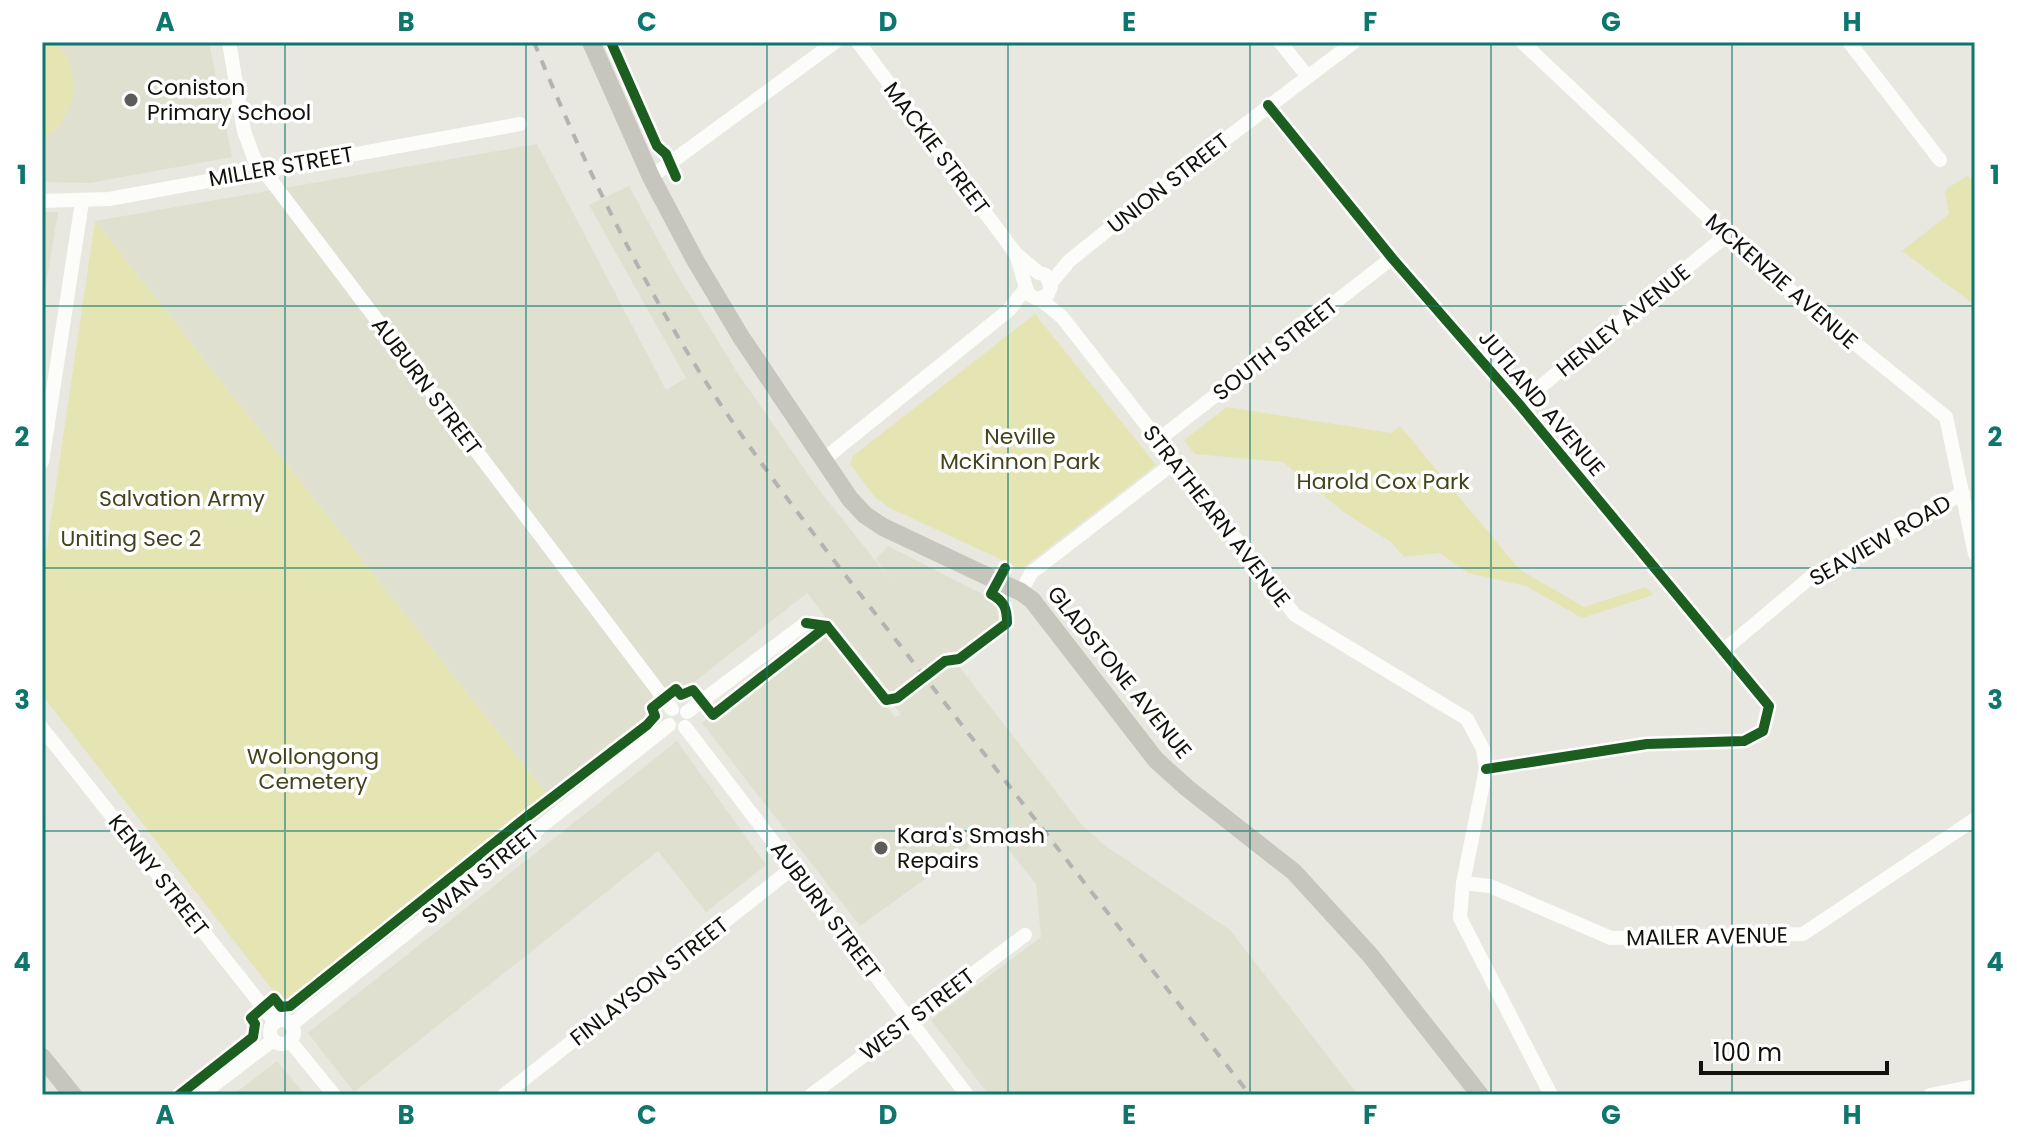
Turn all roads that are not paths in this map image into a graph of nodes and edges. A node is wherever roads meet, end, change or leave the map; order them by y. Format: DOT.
graph roads {
  1 [pos="229,42"];
  2 [pos="591,42"];
  3 [pos="835,42"];
  4 [pos="858,42"];
  5 [pos="1280,42"];
  6 [pos="1354,42"];
  7 [pos="1522,42"];
  8 [pos="1849,42"];
  9 [pos="1307,76"];
  10 [pos="1268,105"];
  11 [pos="520,124"];
  12 [pos="1940,160"];
  13 [pos="263,169"];
  14 [pos="651,177"];
  15 [pos="42,201"];
  16 [pos="82,202"];
  17 [pos="1727,235"];
  18 [pos="1392,258"];
  19 [pos="1038,286"];
  20 [pos="1519,404"];
  21 [pos="1158,440"];
  22 [pos="823,460"];
  23 [pos="42,462"];
  24 [pos="1175,462"];
  25 [pos="1963,493"];
  26 [pos="1975,554"];
  27 [pos="1021,592"];
  28 [pos="806,623"];
  29 [pos="1725,649"];
  30 [pos="681,716"];
  31 [pos="42,728"];
  32 [pos="1486,769"];
  33 [pos="1975,819"];
  34 [pos="794,867"];
  35 [pos="1463,883"];
  36 [pos="1025,935"];
  37 [pos="909,1019"];
  38 [pos="275,1022"];
  39 [pos="292,1024"];
  40 [pos="273,1040"];
  41 [pos="290,1041"];
  42 [pos="42,1057"];
  43 [pos="1975,1086"];
  44 [pos="73,1095"];
  45 [pos="201,1095"];
  46 [pos="334,1095"];
  47 [pos="504,1095"];
  48 [pos="811,1095"];
  49 [pos="967,1095"];
  50 [pos="1480,1095"];
  51 [pos="1551,1095"];
  52 [pos="1930,1095"];
  1 -- 13 [label="street, AUBURN STREET"];
  2 -- 14 [label="main road, GLADSTONE AVENUE"];
  3 -- 14 [label="street"];
  4 -- 19 [label="street, MACKIE STREET"];
  5 -- 9 [label="street"];
  6 -- 9 [label="street"];
  7 -- 17 [label="street, MCKENZIE AVENUE"];
  8 -- 12 [label="street"];
  9 -- 10 [label="street"];
  10 -- 18 [label="street, JUTLAND AVENUE"];
  10 -- 19 [label="street, UNION STREET"];
  11 -- 13 [label="street, MILLER STREET"];
  13 -- 16 [label="street, MILLER STREET"];
  13 -- 30 [label="street, AUBURN STREET"];
  14 -- 22 [label="main road, GLADSTONE AVENUE"];
  15 -- 16 [label="street, MILLER STREET"];
  16 -- 23 [label="street"];
  17 -- 20 [label="street, HENLEY AVENUE"];
  17 -- 25 [label="street, MCKENZIE AVENUE"];
  18 -- 20 [label="street, JUTLAND AVENUE"];
  18 -- 21 [label="street, SOUTH STREET"];
  19 -- 21 [label="street, STRATHEARN AVENUE"];
  19 -- 22 [label="street, UNION STREET"];
  20 -- 29 [label="street, JUTLAND AVENUE"];
  21 -- 24 [label="street, STRATHEARN AVENUE"];
  22 -- 27 [label="main road, GLADSTONE AVENUE"];
  24 -- 27 [label="street"];
  24 -- 32 [label="street, STRATHEARN AVENUE"];
  25 -- 26 [label="street, MCKENZIE AVENUE"];
  25 -- 29 [label="street, SEAVIEW ROAD"];
  27 -- 50 [label="main road, GLADSTONE AVENUE"];
  28 -- 30 [label="street"];
  29 -- 32 [label="street, JUTLAND AVENUE"];
  30 -- 34 [label="street, AUBURN STREET"];
  30 -- 39 [label="street, SWAN STREET"];
  31 -- 38 [label="street, KENNY STREET"];
  32 -- 35 [label="street, STRATHEARN AVENUE"];
  33 -- 35 [label="street, MAILER AVENUE"];
  34 -- 37 [label="street, AUBURN STREET"];
  34 -- 47 [label="street, FINLAYSON STREET"];
  35 -- 51 [label="street, STRATHEARN AVENUE"];
  36 -- 37 [label="street, WEST STREET"];
  37 -- 48 [label="street, WEST STREET"];
  37 -- 49 [label="street, AUBURN STREET"];
  38 -- 39 [label="street"];
  38 -- 40 [label="street"];
  39 -- 41 [label="street"];
  40 -- 41 [label="street"];
  40 -- 45 [label="street"];
  41 -- 46 [label="street"];
  42 -- 44 [label="main road"];
  43 -- 52 [label="street"];
}
